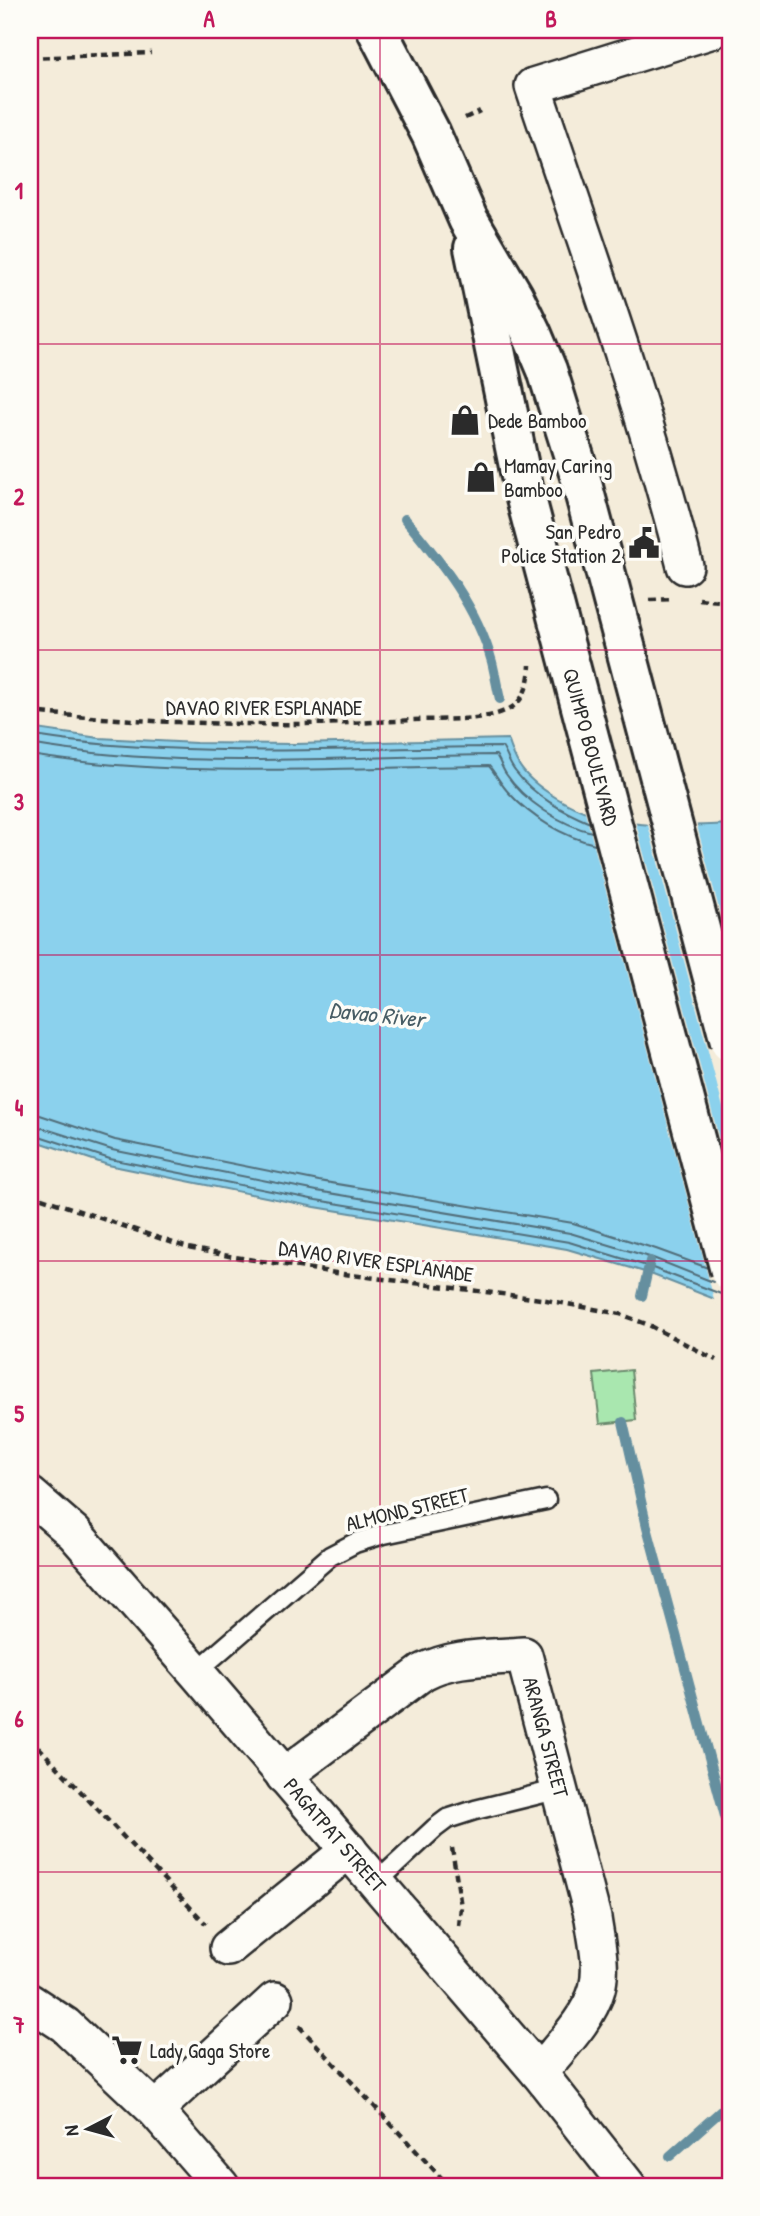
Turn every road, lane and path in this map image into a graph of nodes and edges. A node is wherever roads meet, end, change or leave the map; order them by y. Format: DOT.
graph roads {
  1 [pos="377,30"];
  2 [pos="713,30"];
  3 [pos="152,53"];
  4 [pos="30,58"];
  5 [pos="468,219"];
  6 [pos="686,583"];
  7 [pos="730,602"];
  8 [pos="530,662"];
  9 [pos="30,712"];
  10 [pos="730,1042"];
  11 [pos="30,1194"];
  12 [pos="730,1271"];
  13 [pos="716,1360"];
  14 [pos="30,1495"];
  15 [pos="546,1500"];
  16 [pos="196,1672"];
  17 [pos="284,1776"];
  18 [pos="560,1790"];
  19 [pos="447,1819"];
  20 [pos="349,1850"];
  21 [pos="377,1882"];
  22 [pos="228,1948"];
  23 [pos="453,1974"];
  24 [pos="275,2000"];
  25 [pos="30,2002"];
  26 [pos="538,2073"];
  27 [pos="155,2110"];
  28 [pos="221,2186"];
  29 [pos="628,2186"];
  1 -- 5 [label="main road, QUIMPO BOULEVARD"];
  2 -- 6 [label="street"];
  3 -- 4 [label="path"];
  5 -- 10 [label="main road, QUIMPO BOULEVARD, bridge"];
  5 -- 12 [label="main road, QUIMPO BOULEVARD, bridge"];
  6 -- 7 [label="path"];
  8 -- 9 [label="path, DAVAO RIVER ESPLANADE"];
  11 -- 13 [label="path, DAVAO RIVER ESPLANADE"];
  14 -- 16 [label="street, PAGATPAT STREET"];
  15 -- 16 [label="lane, ALMOND STREET"];
  16 -- 17 [label="street, PAGATPAT STREET"];
  17 -- 18 [label="street, ARANGA STREET"];
  17 -- 20 [label="street, PAGATPAT STREET"];
  18 -- 19 [label="lane"];
  18 -- 26 [label="street, ARANGA STREET"];
  19 -- 21 [label="lane"];
  19 -- 23 [label="path"];
  20 -- 21 [label="street, PAGATPAT STREET"];
  20 -- 22 [label="street"];
  21 -- 23 [label="street, PAGATPAT STREET"];
  23 -- 26 [label="street, PAGATPAT STREET"];
  24 -- 27 [label="street"];
  25 -- 27 [label="street"];
  26 -- 29 [label="street, PAGATPAT STREET"];
  27 -- 28 [label="street"];
}
